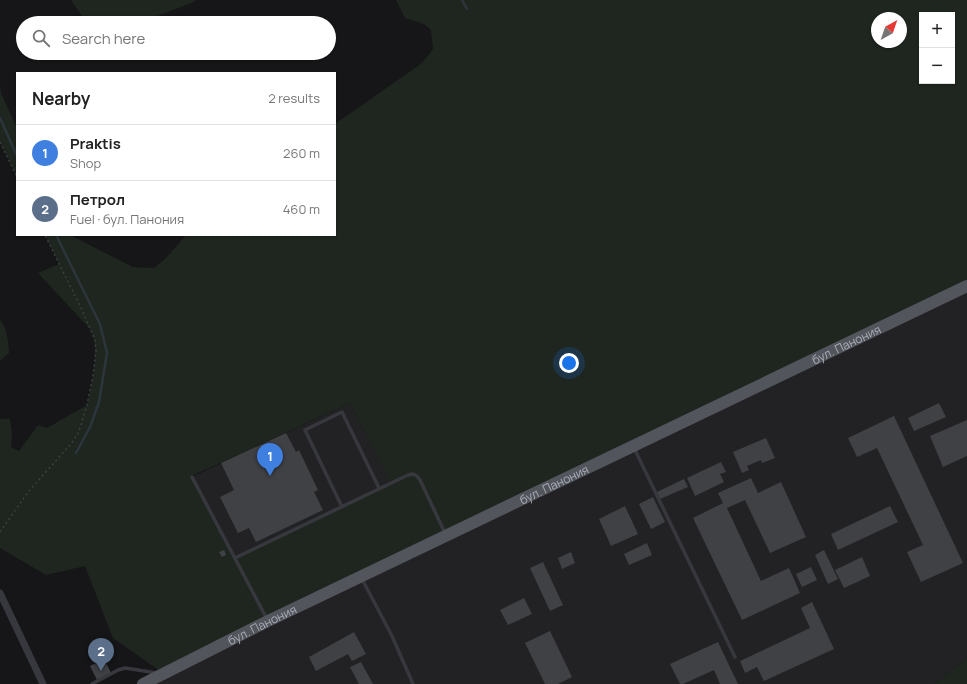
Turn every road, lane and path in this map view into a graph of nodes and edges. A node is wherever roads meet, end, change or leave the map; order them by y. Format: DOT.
graph roads {
  1 [pos="0,142"];
  2 [pos="16,175"];
  3 [pos="45,236"];
  4 [pos="967,286"];
  5 [pos="633,447"];
  6 [pos="192,477"];
  7 [pos="379,488"];
  8 [pos="342,506"];
  9 [pos="0,532"];
  10 [pos="447,536"];
  11 [pos="235,558"];
  12 [pos="361,577"];
  13 [pos="0,593"];
  14 [pos="268,621"];
  15 [pos="735,657"];
  16 [pos="164,674"];
  17 [pos="43,684"];
  18 [pos="92,684"];
  19 [pos="143,684"];
  20 [pos="413,684"];
  1 -- 2 [label="path"];
  3 -- 9 [label="path"];
  4 -- 5 [label="main road, бул. Панония"];
  5 -- 10 [label="main road, бул. Панония"];
  5 -- 15 [label="lane"];
  6 -- 11 [label="lane"];
  7 -- 8 [label="lane"];
  7 -- 8 [label="lane"];
  7 -- 10 [label="lane"];
  8 -- 11 [label="lane"];
  10 -- 12 [label="main road, бул. Панония"];
  11 -- 14 [label="lane"];
  12 -- 14 [label="main road, бул. Панония"];
  12 -- 20 [label="lane"];
  13 -- 17 [label="street"];
  14 -- 16 [label="main road, бул. Панония"];
  16 -- 18 [label="lane"];
  16 -- 19 [label="main road, бул. Панония"];
}
